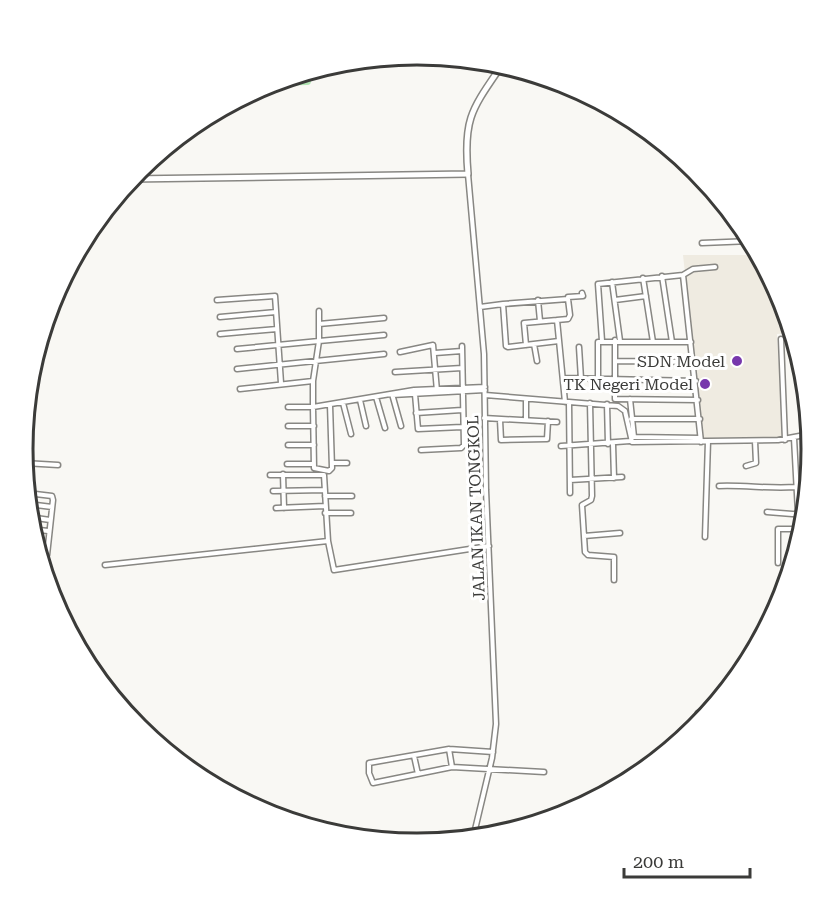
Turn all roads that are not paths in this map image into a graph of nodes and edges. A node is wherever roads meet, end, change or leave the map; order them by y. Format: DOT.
graph roads {
  1 [pos="497,73"];
  2 [pos="468,174"];
  3 [pos="143,179"];
  4 [pos="740,241"];
  5 [pos="702,243"];
  6 [pos="716,267"];
  7 [pos="683,275"];
  8 [pos="662,276"];
  9 [pos="643,278"];
  10 [pos="612,282"];
  11 [pos="582,293"];
  12 [pos="646,296"];
  13 [pos="567,297"];
  14 [pos="218,300"];
  15 [pos="538,300"];
  16 [pos="615,300"];
  17 [pos="503,304"];
  18 [pos="480,307"];
  19 [pos="319,311"];
  20 [pos="276,312"];
  21 [pos="220,317"];
  22 [pos="384,318"];
  23 [pos="557,320"];
  24 [pos="540,321"];
  25 [pos="319,324"];
  26 [pos="277,329"];
  27 [pos="220,334"];
  28 [pos="384,335"];
  29 [pos="781,339"];
  30 [pos="617,340"];
  31 [pos="319,341"];
  32 [pos="559,341"];
  33 [pos="602,341"];
  34 [pos="654,342"];
  35 [pos="672,342"];
  36 [pos="692,342"];
  37 [pos="534,344"];
  38 [pos="526,345"];
  39 [pos="278,346"];
  40 [pos="579,347"];
  41 [pos="237,350"];
  42 [pos="400,352"];
  43 [pos="435,353"];
  44 [pos="384,354"];
  45 [pos="318,361"];
  46 [pos="537,361"];
  47 [pos="615,361"];
  48 [pos="694,362"];
  49 [pos="279,364"];
  50 [pos="462,368"];
  51 [pos="237,369"];
  52 [pos="435,370"];
  53 [pos="395,372"];
  54 [pos="564,378"];
  55 [pos="581,379"];
  56 [pos="598,380"];
  57 [pos="615,380"];
  58 [pos="313,381"];
  59 [pos="696,381"];
  60 [pos="280,383"];
  61 [pos="240,389"];
  62 [pos="463,389"];
  63 [pos="437,391"];
  64 [pos="485,391"];
  65 [pos="415,392"];
  66 [pos="391,394"];
  67 [pos="376,397"];
  68 [pos="630,399"];
  69 [pos="360,400"];
  70 [pos="526,400"];
  71 [pos="698,400"];
  72 [pos="567,402"];
  73 [pos="343,403"];
  74 [pos="590,403"];
  75 [pos="607,404"];
  76 [pos="330,405"];
  77 [pos="313,406"];
  78 [pos="288,407"];
  79 [pos="462,410"];
  80 [pos="416,413"];
  81 [pos="484,418"];
  82 [pos="631,419"];
  83 [pos="700,419"];
  84 [pos="500,420"];
  85 [pos="526,420"];
  86 [pos="548,421"];
  87 [pos="557,422"];
  88 [pos="288,426"];
  89 [pos="314,426"];
  90 [pos="366,426"];
  91 [pos="401,426"];
  92 [pos="462,426"];
  93 [pos="385,428"];
  94 [pos="351,434"];
  95 [pos="800,436"];
  96 [pos="794,438"];
  97 [pos="701,440"];
  98 [pos="785,440"];
  99 [pos="630,441"];
  100 [pos="708,441"];
  101 [pos="755,441"];
  102 [pos="610,444"];
  103 [pos="288,445"];
  104 [pos="314,445"];
  105 [pos="590,445"];
  106 [pos="561,446"];
  107 [pos="570,446"];
  108 [pos="421,450"];
  109 [pos="332,463"];
  110 [pos="347,463"];
  111 [pos="34,464"];
  112 [pos="287,464"];
  113 [pos="314,464"];
  114 [pos="58,465"];
  115 [pos="746,466"];
  116 [pos="283,474"];
  117 [pos="270,475"];
  118 [pos="622,477"];
  119 [pos="614,478"];
  120 [pos="591,479"];
  121 [pos="570,480"];
  122 [pos="719,486"];
  123 [pos="796,487"];
  124 [pos="325,490"];
  125 [pos="273,491"];
  126 [pos="283,491"];
  127 [pos="570,493"];
  128 [pos="36,494"];
  129 [pos="325,496"];
  130 [pos="352,496"];
  131 [pos="797,504"];
  132 [pos="37,505"];
  133 [pos="325,506"];
  134 [pos="52,507"];
  135 [pos="276,508"];
  136 [pos="284,508"];
  137 [pos="767,512"];
  138 [pos="325,513"];
  139 [pos="351,513"];
  140 [pos="796,514"];
  141 [pos="39,518"];
  142 [pos="50,519"];
  143 [pos="793,529"];
  144 [pos="42,530"];
  145 [pos="48,531"];
  146 [pos="620,534"];
  147 [pos="584,536"];
  148 [pos="705,537"];
  149 [pos="328,541"];
  150 [pos="48,545"];
  151 [pos="489,546"];
  152 [pos="47,551"];
  153 [pos="778,563"];
  154 [pos="105,565"];
  155 [pos="614,580"];
  156 [pos="448,749"];
  157 [pos="493,752"];
  158 [pos="414,756"];
  159 [pos="452,767"];
  160 [pos="489,771"];
  161 [pos="544,772"];
  162 [pos="418,774"];
  163 [pos="475,829"];
  1 -- 2 [label="main road"];
  2 -- 3 [label="main road"];
  2 -- 18 [label="street, JALAN IKAN TONGKOL"];
  4 -- 5 [label="street"];
  6 -- 7 [label="street"];
  7 -- 8 [label="street"];
  7 -- 36 [label="street"];
  8 -- 9 [label="street"];
  8 -- 35 [label="street"];
  9 -- 10 [label="street"];
  9 -- 12 [label="street"];
  10 -- 16 [label="street"];
  10 -- 33 [label="street"];
  11 -- 13 [label="street"];
  12 -- 16 [label="street"];
  12 -- 34 [label="street"];
  13 -- 15 [label="street"];
  13 -- 23 [label="street"];
  14 -- 20 [label="street"];
  15 -- 17 [label="street"];
  15 -- 24 [label="street"];
  16 -- 30 [label="street"];
  17 -- 18 [label="street"];
  17 -- 38 [label="street"];
  18 -- 64 [label="street, JALAN IKAN TONGKOL"];
  19 -- 25 [label="street"];
  20 -- 21 [label="street"];
  20 -- 26 [label="street"];
  22 -- 25 [label="street"];
  23 -- 24 [label="street"];
  23 -- 32 [label="street"];
  24 -- 38 [label="street"];
  25 -- 31 [label="street"];
  26 -- 27 [label="street"];
  26 -- 39 [label="street"];
  28 -- 31 [label="street"];
  29 -- 98 [label="street"];
  30 -- 33 [label="street"];
  30 -- 34 [label="street"];
  30 -- 47 [label="street"];
  31 -- 39 [label="street"];
  31 -- 45 [label="street"];
  32 -- 37 [label="street"];
  32 -- 54 [label="street"];
  33 -- 56 [label="street"];
  34 -- 35 [label="street"];
  35 -- 36 [label="street"];
  36 -- 48 [label="street"];
  37 -- 38 [label="street"];
  37 -- 46 [label="street"];
  39 -- 41 [label="street"];
  39 -- 49 [label="street"];
  40 -- 55 [label="street"];
  42 -- 43 [label="street"];
  43 -- 50 [label="street"];
  43 -- 52 [label="street"];
  44 -- 45 [label="street"];
  45 -- 49 [label="street"];
  45 -- 58 [label="street"];
  47 -- 48 [label="street"];
  47 -- 57 [label="street"];
  48 -- 59 [label="street"];
  49 -- 51 [label="street"];
  49 -- 60 [label="street"];
  50 -- 52 [label="street"];
  50 -- 62 [label="street"];
  52 -- 53 [label="street"];
  52 -- 63 [label="street"];
  54 -- 55 [label="street"];
  54 -- 72 [label="street"];
  55 -- 56 [label="street"];
  56 -- 57 [label="street"];
  57 -- 59 [label="street"];
  57 -- 68 [label="street"];
  58 -- 60 [label="street"];
  58 -- 77 [label="street"];
  59 -- 71 [label="street"];
  60 -- 61 [label="street"];
  62 -- 63 [label="street"];
  62 -- 64 [label="street"];
  62 -- 79 [label="street"];
  63 -- 65 [label="street"];
  64 -- 70 [label="street"];
  64 -- 81 [label="street, JALAN IKAN TONGKOL"];
  65 -- 66 [label="street"];
  65 -- 80 [label="street"];
  66 -- 67 [label="street"];
  66 -- 91 [label="street"];
  67 -- 69 [label="street"];
  67 -- 93 [label="street"];
  68 -- 71 [label="street"];
  68 -- 82 [label="street"];
  69 -- 73 [label="street"];
  69 -- 90 [label="street"];
  70 -- 72 [label="street"];
  70 -- 85 [label="street"];
  71 -- 83 [label="street"];
  72 -- 74 [label="street"];
  72 -- 107 [label="street"];
  73 -- 76 [label="street"];
  73 -- 94 [label="street"];
  74 -- 75 [label="street"];
  74 -- 105 [label="street"];
  75 -- 99 [label="street"];
  75 -- 102 [label="street"];
  76 -- 77 [label="street"];
  76 -- 109 [label="street"];
  77 -- 78 [label="street"];
  77 -- 89 [label="street"];
  79 -- 80 [label="street"];
  79 -- 92 [label="street"];
  80 -- 92 [label="street"];
  81 -- 84 [label="street"];
  81 -- 151 [label="street, JALAN IKAN TONGKOL"];
  82 -- 83 [label="street"];
  82 -- 97 [label="street"];
  83 -- 97 [label="street"];
  84 -- 85 [label="street"];
  84 -- 86 [label="street"];
  85 -- 86 [label="street"];
  86 -- 87 [label="street"];
  88 -- 89 [label="street"];
  89 -- 104 [label="street"];
  92 -- 108 [label="street"];
  95 -- 96 [label="street"];
  96 -- 98 [label="street"];
  96 -- 123 [label="street"];
  97 -- 99 [label="street"];
  97 -- 100 [label="street"];
  98 -- 101 [label="street"];
  99 -- 102 [label="street"];
  100 -- 101 [label="street"];
  100 -- 148 [label="street"];
  101 -- 115 [label="street"];
  102 -- 105 [label="street"];
  102 -- 119 [label="street"];
  103 -- 104 [label="street"];
  104 -- 113 [label="street"];
  105 -- 107 [label="street"];
  105 -- 120 [label="street"];
  106 -- 107 [label="street"];
  107 -- 121 [label="street"];
  109 -- 110 [label="street"];
  109 -- 113 [label="street"];
  111 -- 114 [label="street"];
  112 -- 113 [label="street"];
  116 -- 117 [label="street"];
  116 -- 124 [label="street"];
  116 -- 126 [label="street"];
  118 -- 119 [label="street"];
  119 -- 120 [label="street"];
  120 -- 121 [label="street"];
  120 -- 147 [label="street"];
  121 -- 127 [label="street"];
  122 -- 123 [label="street"];
  123 -- 131 [label="street"];
  124 -- 126 [label="street"];
  124 -- 129 [label="street"];
  125 -- 126 [label="street"];
  126 -- 136 [label="street"];
  128 -- 134 [label="street"];
  129 -- 130 [label="street"];
  129 -- 133 [label="street"];
  132 -- 134 [label="street"];
  133 -- 136 [label="street"];
  133 -- 138 [label="street"];
  134 -- 142 [label="street"];
  135 -- 136 [label="street"];
  137 -- 140 [label="street"];
  138 -- 139 [label="street"];
  138 -- 149 [label="street"];
  141 -- 142 [label="street"];
  142 -- 145 [label="street"];
  143 -- 153 [label="street"];
  144 -- 145 [label="street"];
  145 -- 150 [label="street"];
  146 -- 147 [label="street"];
  147 -- 155 [label="street"];
  149 -- 151 [label="street"];
  149 -- 154 [label="street"];
  150 -- 152 [label="street"];
  151 -- 157 [label="street, JALAN IKAN TONGKOL"];
  156 -- 157 [label="street"];
  156 -- 158 [label="street"];
  156 -- 159 [label="street"];
  157 -- 160 [label="street, JALAN IKAN TONGKOL"];
  158 -- 162 [label="street"];
  158 -- 162 [label="street"];
  159 -- 160 [label="street"];
  159 -- 162 [label="street"];
  160 -- 161 [label="street"];
  160 -- 163 [label="street, JALAN IKAN TONGKOL"];
}
